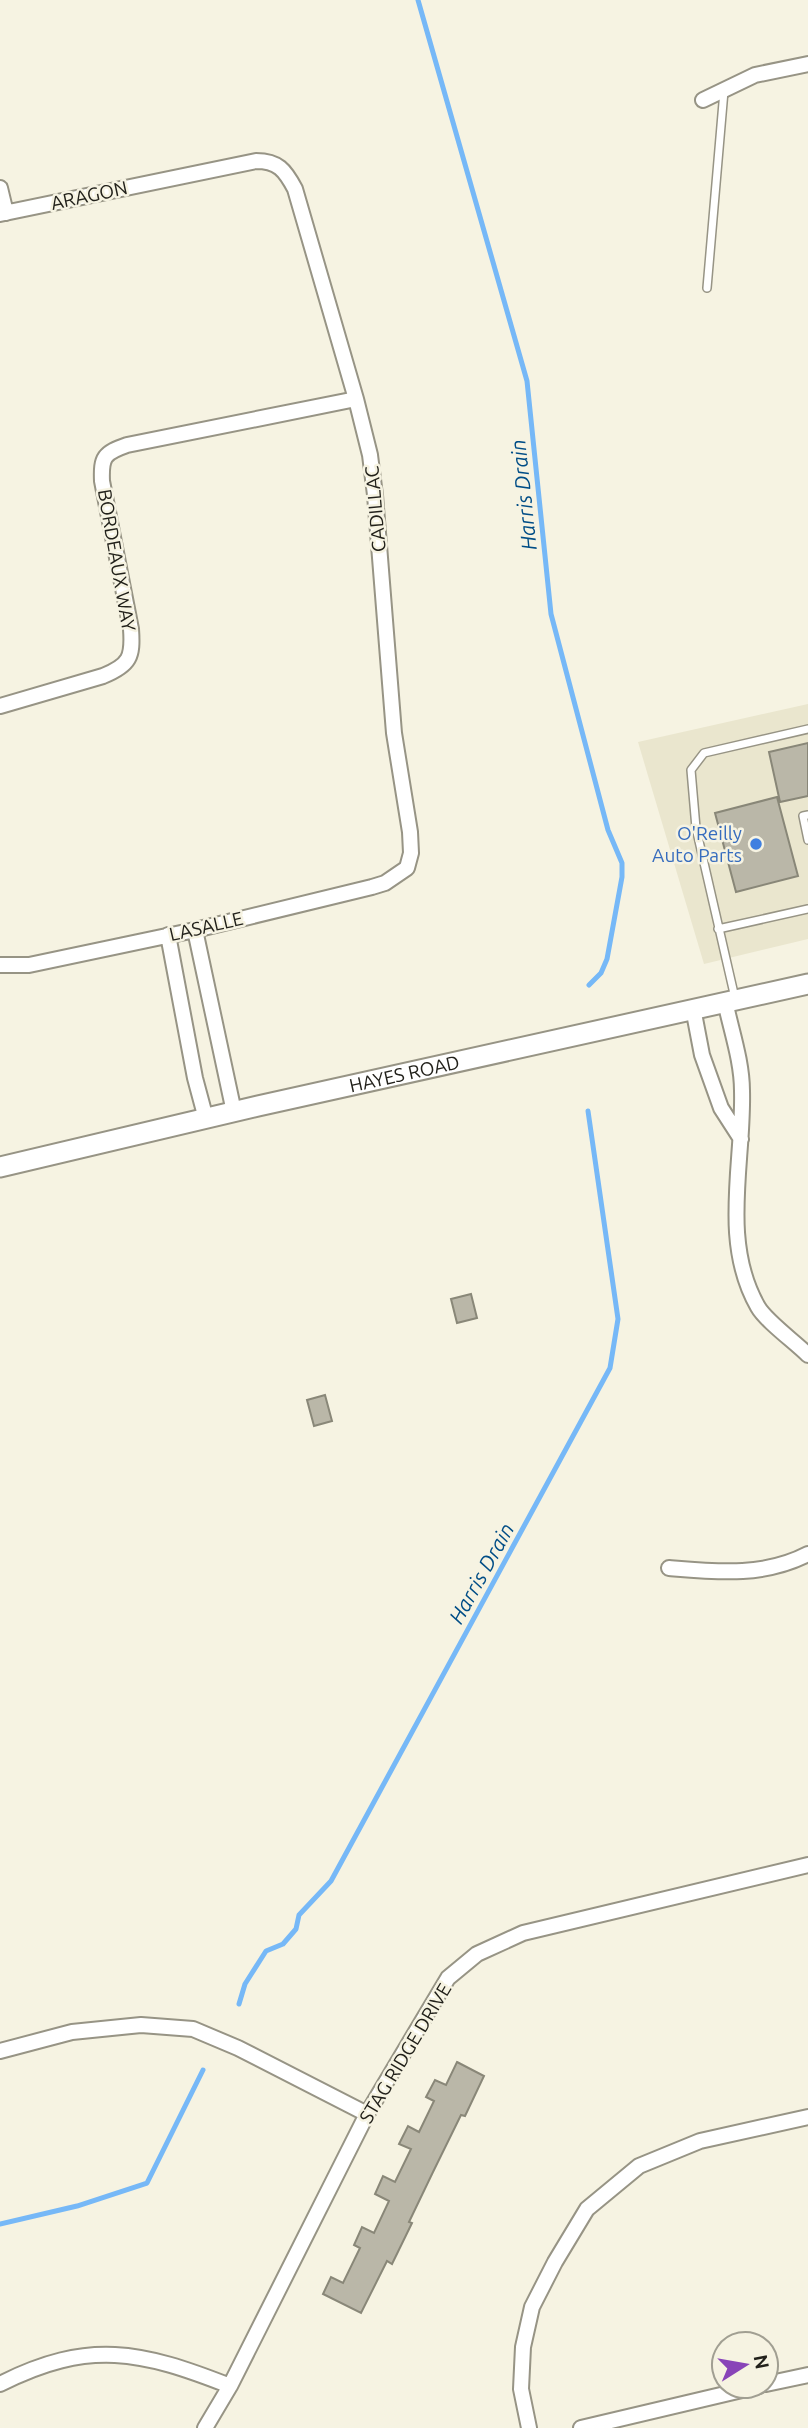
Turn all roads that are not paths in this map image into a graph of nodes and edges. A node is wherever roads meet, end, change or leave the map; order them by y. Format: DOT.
graph roads {
  1 [pos="808,64"];
  2 [pos="724,90"];
  3 [pos="703,100"];
  4 [pos="278,164"];
  5 [pos="0,188"];
  6 [pos="3,214"];
  7 [pos="707,288"];
  8 [pos="356,399"];
  9 [pos="0,706"];
  10 [pos="808,729"];
  11 [pos="808,814"];
  12 [pos="808,840"];
  13 [pos="407,868"];
  14 [pos="808,909"];
  15 [pos="718,929"];
  16 [pos="195,930"];
  17 [pos="168,935"];
  18 [pos="0,965"];
  19 [pos="808,984"];
  20 [pos="730,1000"];
  21 [pos="693,1008"];
  22 [pos="234,1112"];
  23 [pos="206,1119"];
  24 [pos="742,1140"];
  25 [pos="0,1167"];
  26 [pos="808,1355"];
  27 [pos="808,1554"];
  28 [pos="669,1568"];
  29 [pos="808,1865"];
  30 [pos="0,2051"];
  31 [pos="367,2114"];
  32 [pos="808,2117"];
  33 [pos="808,2375"];
  34 [pos="780,2381"];
  35 [pos="0,2384"];
  36 [pos="230,2386"];
  37 [pos="710,2398"];
  38 [pos="205,2428"];
  39 [pos="529,2428"];
  40 [pos="581,2428"];
  1 -- 2 [label="street"];
  2 -- 3 [label="street"];
  2 -- 7 [label="lane"];
  4 -- 6 [label="street, ARAGON"];
  4 -- 8 [label="street, CADILLAC"];
  5 -- 6 [label="street"];
  8 -- 9 [label="street, BORDEAUX WAY"];
  8 -- 13 [label="street, CADILLAC"];
  10 -- 15 [label="lane"];
  11 -- 12 [label="lane"];
  13 -- 16 [label="street, LASALLE"];
  14 -- 15 [label="lane"];
  15 -- 20 [label="lane"];
  16 -- 17 [label="street, LASALLE"];
  16 -- 22 [label="street"];
  17 -- 18 [label="street, LASALLE"];
  17 -- 23 [label="street"];
  19 -- 20 [label="street, HAYES ROAD"];
  20 -- 21 [label="street, HAYES ROAD"];
  20 -- 24 [label="street"];
  21 -- 22 [label="street, HAYES ROAD"];
  21 -- 24 [label="street"];
  22 -- 23 [label="street, HAYES ROAD"];
  23 -- 25 [label="street, HAYES ROAD"];
  24 -- 26 [label="street"];
  27 -- 28 [label="street"];
  29 -- 31 [label="street, STAG RIDGE DRIVE"];
  30 -- 31 [label="street"];
  31 -- 36 [label="street, STAG RIDGE DRIVE"];
  32 -- 39 [label="street"];
  33 -- 34 [label="street"];
  35 -- 36 [label="street"];
  36 -- 38 [label="street, STAG RIDGE DRIVE"];
  37 -- 40 [label="street"];
}
